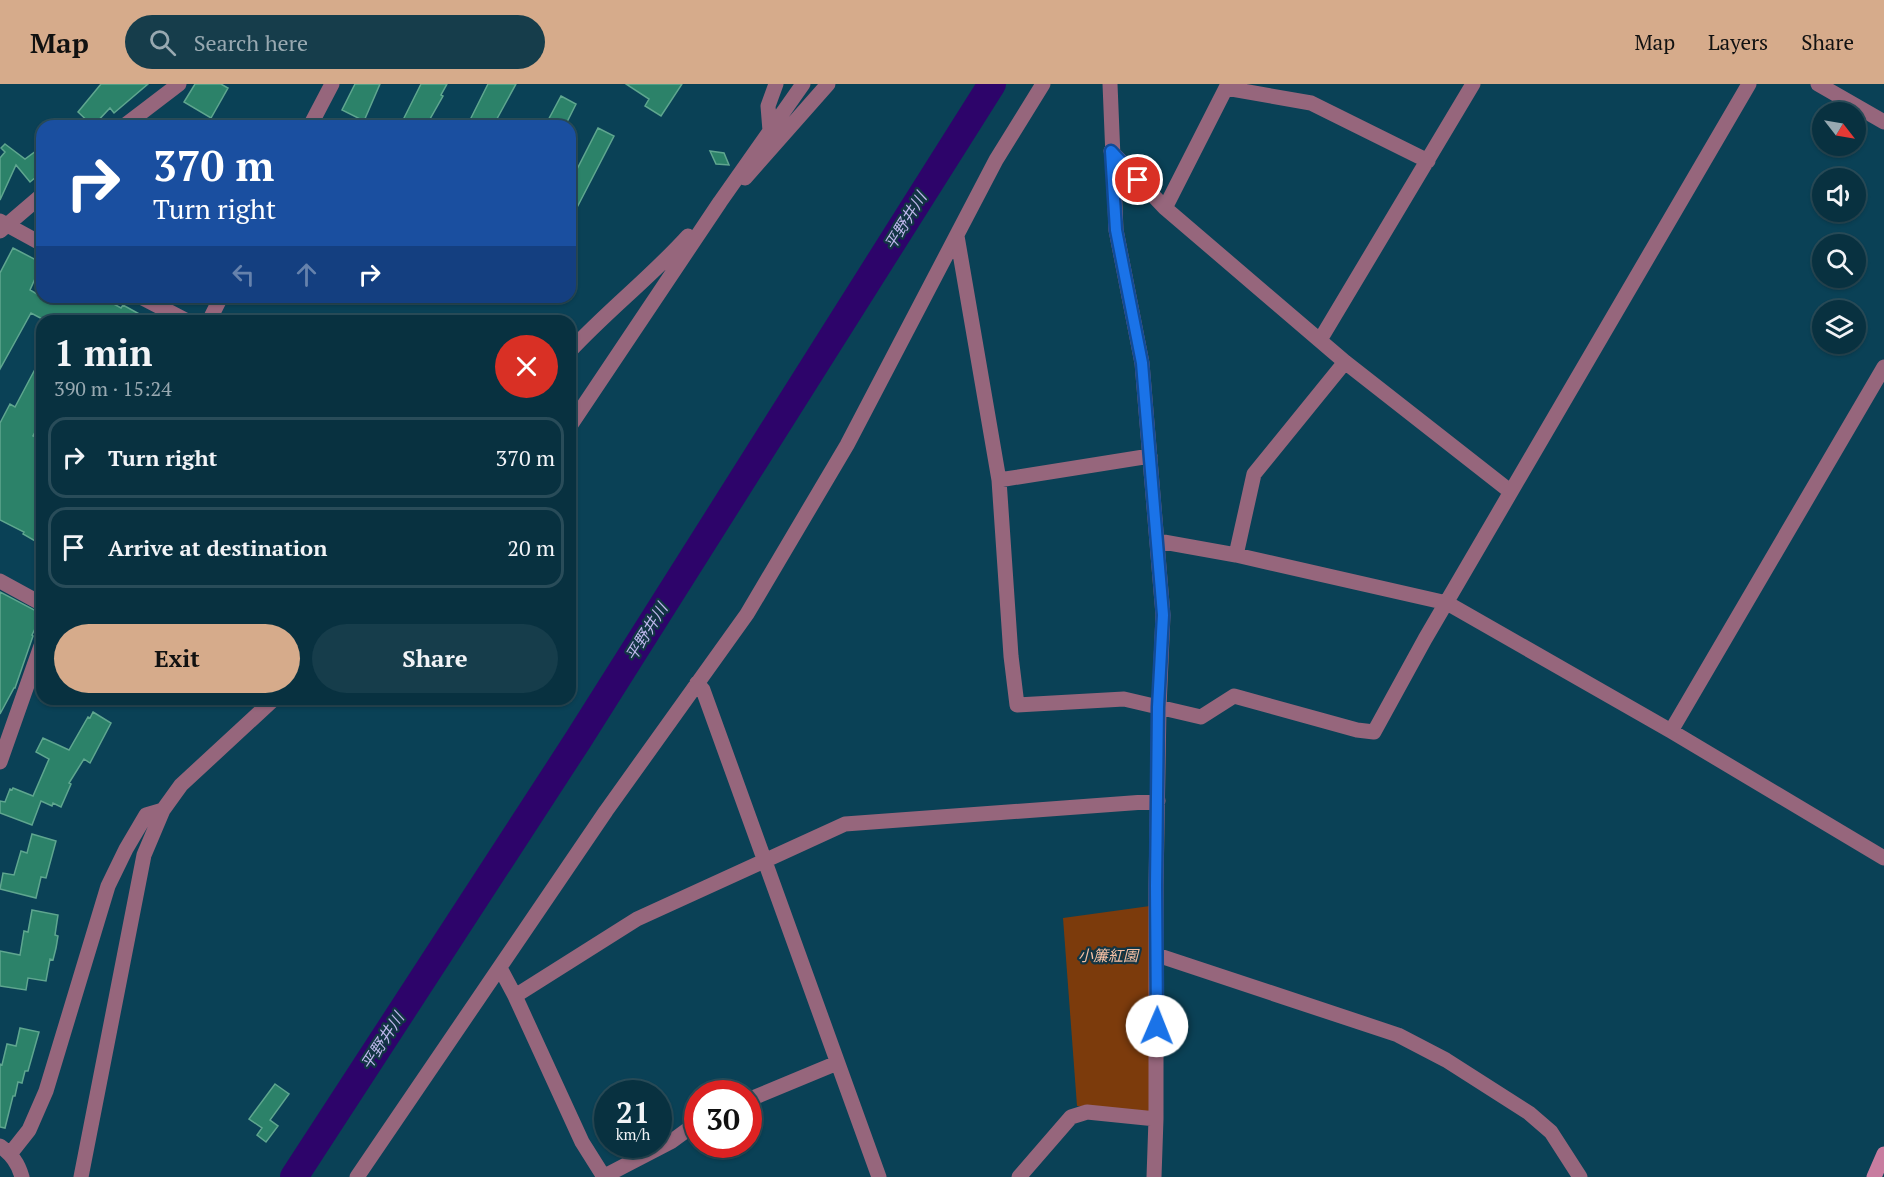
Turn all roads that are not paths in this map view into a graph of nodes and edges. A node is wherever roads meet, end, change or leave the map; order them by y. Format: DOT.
graph roads {
  1 [pos="178,84"];
  2 [pos="332,84"];
  3 [pos="776,84"];
  4 [pos="802,84"];
  5 [pos="828,84"];
  6 [pos="1042,84"];
  7 [pos="1110,84"];
  8 [pos="1473,84"];
  9 [pos="1749,84"];
  10 [pos="1818,84"];
  11 [pos="1227,86"];
  12 [pos="132,120"];
  13 [pos="313,120"];
  14 [pos="1884,122"];
  15 [pos="770,131"];
  16 [pos="1111,151"];
  17 [pos="1428,161"];
  18 [pos="36,200"];
  19 [pos="720,202"];
  20 [pos="1165,208"];
  21 [pos="2,226"];
  22 [pos="957,236"];
  23 [pos="36,241"];
  24 [pos="152,303"];
  25 [pos="176,315"];
  26 [pos="1320,340"];
  27 [pos="576,345"];
  28 [pos="1346,362"];
  29 [pos="1884,367"];
  30 [pos="576,417"];
  31 [pos="1150,456"];
  32 [pos="999,480"];
  33 [pos="1511,492"];
  34 [pos="1158,541"];
  35 [pos="1236,555"];
  36 [pos="0,581"];
  37 [pos="36,601"];
  38 [pos="1447,603"];
  39 [pos="36,658"];
  40 [pos="697,684"];
  41 [pos="268,705"];
  42 [pos="1158,707"];
  43 [pos="1671,731"];
  44 [pos="4,735"];
  45 [pos="0,762"];
  46 [pos="1158,801"];
  47 [pos="163,810"];
  48 [pos="1884,858"];
  49 [pos="765,862"];
  50 [pos="1157,955"];
  51 [pos="500,968"];
  52 [pos="515,996"];
  53 [pos="837,1063"];
  54 [pos="762,1094"];
  55 [pos="1156,1119"];
  56 [pos="684,1132"];
  57 [pos="5,1150"];
  58 [pos="1884,1156"];
  59 [pos="22,1177"];
  60 [pos="81,1177"];
  61 [pos="357,1177"];
  62 [pos="604,1177"];
  63 [pos="879,1177"];
  64 [pos="1019,1177"];
  65 [pos="1154,1177"];
  66 [pos="1580,1177"];
  67 [pos="1874,1177"];
  1 -- 12 [label="street"];
  2 -- 13 [label="street"];
  3 -- 15 [label="street"];
  4 -- 15 [label="street"];
  5 -- 19 [label="street"];
  6 -- 22 [label="street"];
  7 -- 16 [label="street"];
  8 -- 17 [label="street"];
  9 -- 33 [label="street"];
  10 -- 14 [label="street"];
  11 -- 17 [label="street"];
  11 -- 20 [label="street"];
  15 -- 19 [label="street"];
  16 -- 20 [label="street"];
  16 -- 31 [label="street"];
  17 -- 26 [label="street"];
  18 -- 21 [label="street"];
  19 -- 27 [label="street"];
  19 -- 30 [label="street"];
  20 -- 26 [label="street"];
  21 -- 23 [label="street"];
  22 -- 32 [label="street"];
  22 -- 40 [label="street"];
  24 -- 25 [label="street"];
  26 -- 28 [label="street"];
  28 -- 33 [label="street"];
  28 -- 35 [label="street"];
  29 -- 43 [label="street"];
  31 -- 32 [label="street"];
  31 -- 34 [label="street"];
  32 -- 42 [label="street"];
  33 -- 38 [label="street"];
  34 -- 35 [label="street"];
  34 -- 42 [label="street"];
  35 -- 38 [label="street"];
  36 -- 37 [label="street"];
  38 -- 42 [label="street"];
  38 -- 43 [label="street"];
  39 -- 44 [label="street"];
  40 -- 49 [label="street"];
  40 -- 51 [label="street"];
  41 -- 47 [label="street"];
  42 -- 46 [label="street"];
  43 -- 48 [label="street"];
  44 -- 45 [label="street"];
  46 -- 49 [label="street"];
  46 -- 50 [label="street"];
  47 -- 57 [label="street"];
  47 -- 60 [label="street"];
  49 -- 52 [label="street"];
  49 -- 53 [label="street"];
  50 -- 55 [label="street"];
  50 -- 66 [label="street"];
  51 -- 52 [label="street"];
  51 -- 61 [label="street"];
  52 -- 62 [label="street"];
  53 -- 54 [label="street"];
  53 -- 63 [label="street"];
  55 -- 64 [label="street"];
  55 -- 65 [label="street"];
  56 -- 62 [label="street"];
  57 -- 59 [label="street"];
  58 -- 67 [label="main road"];
}
